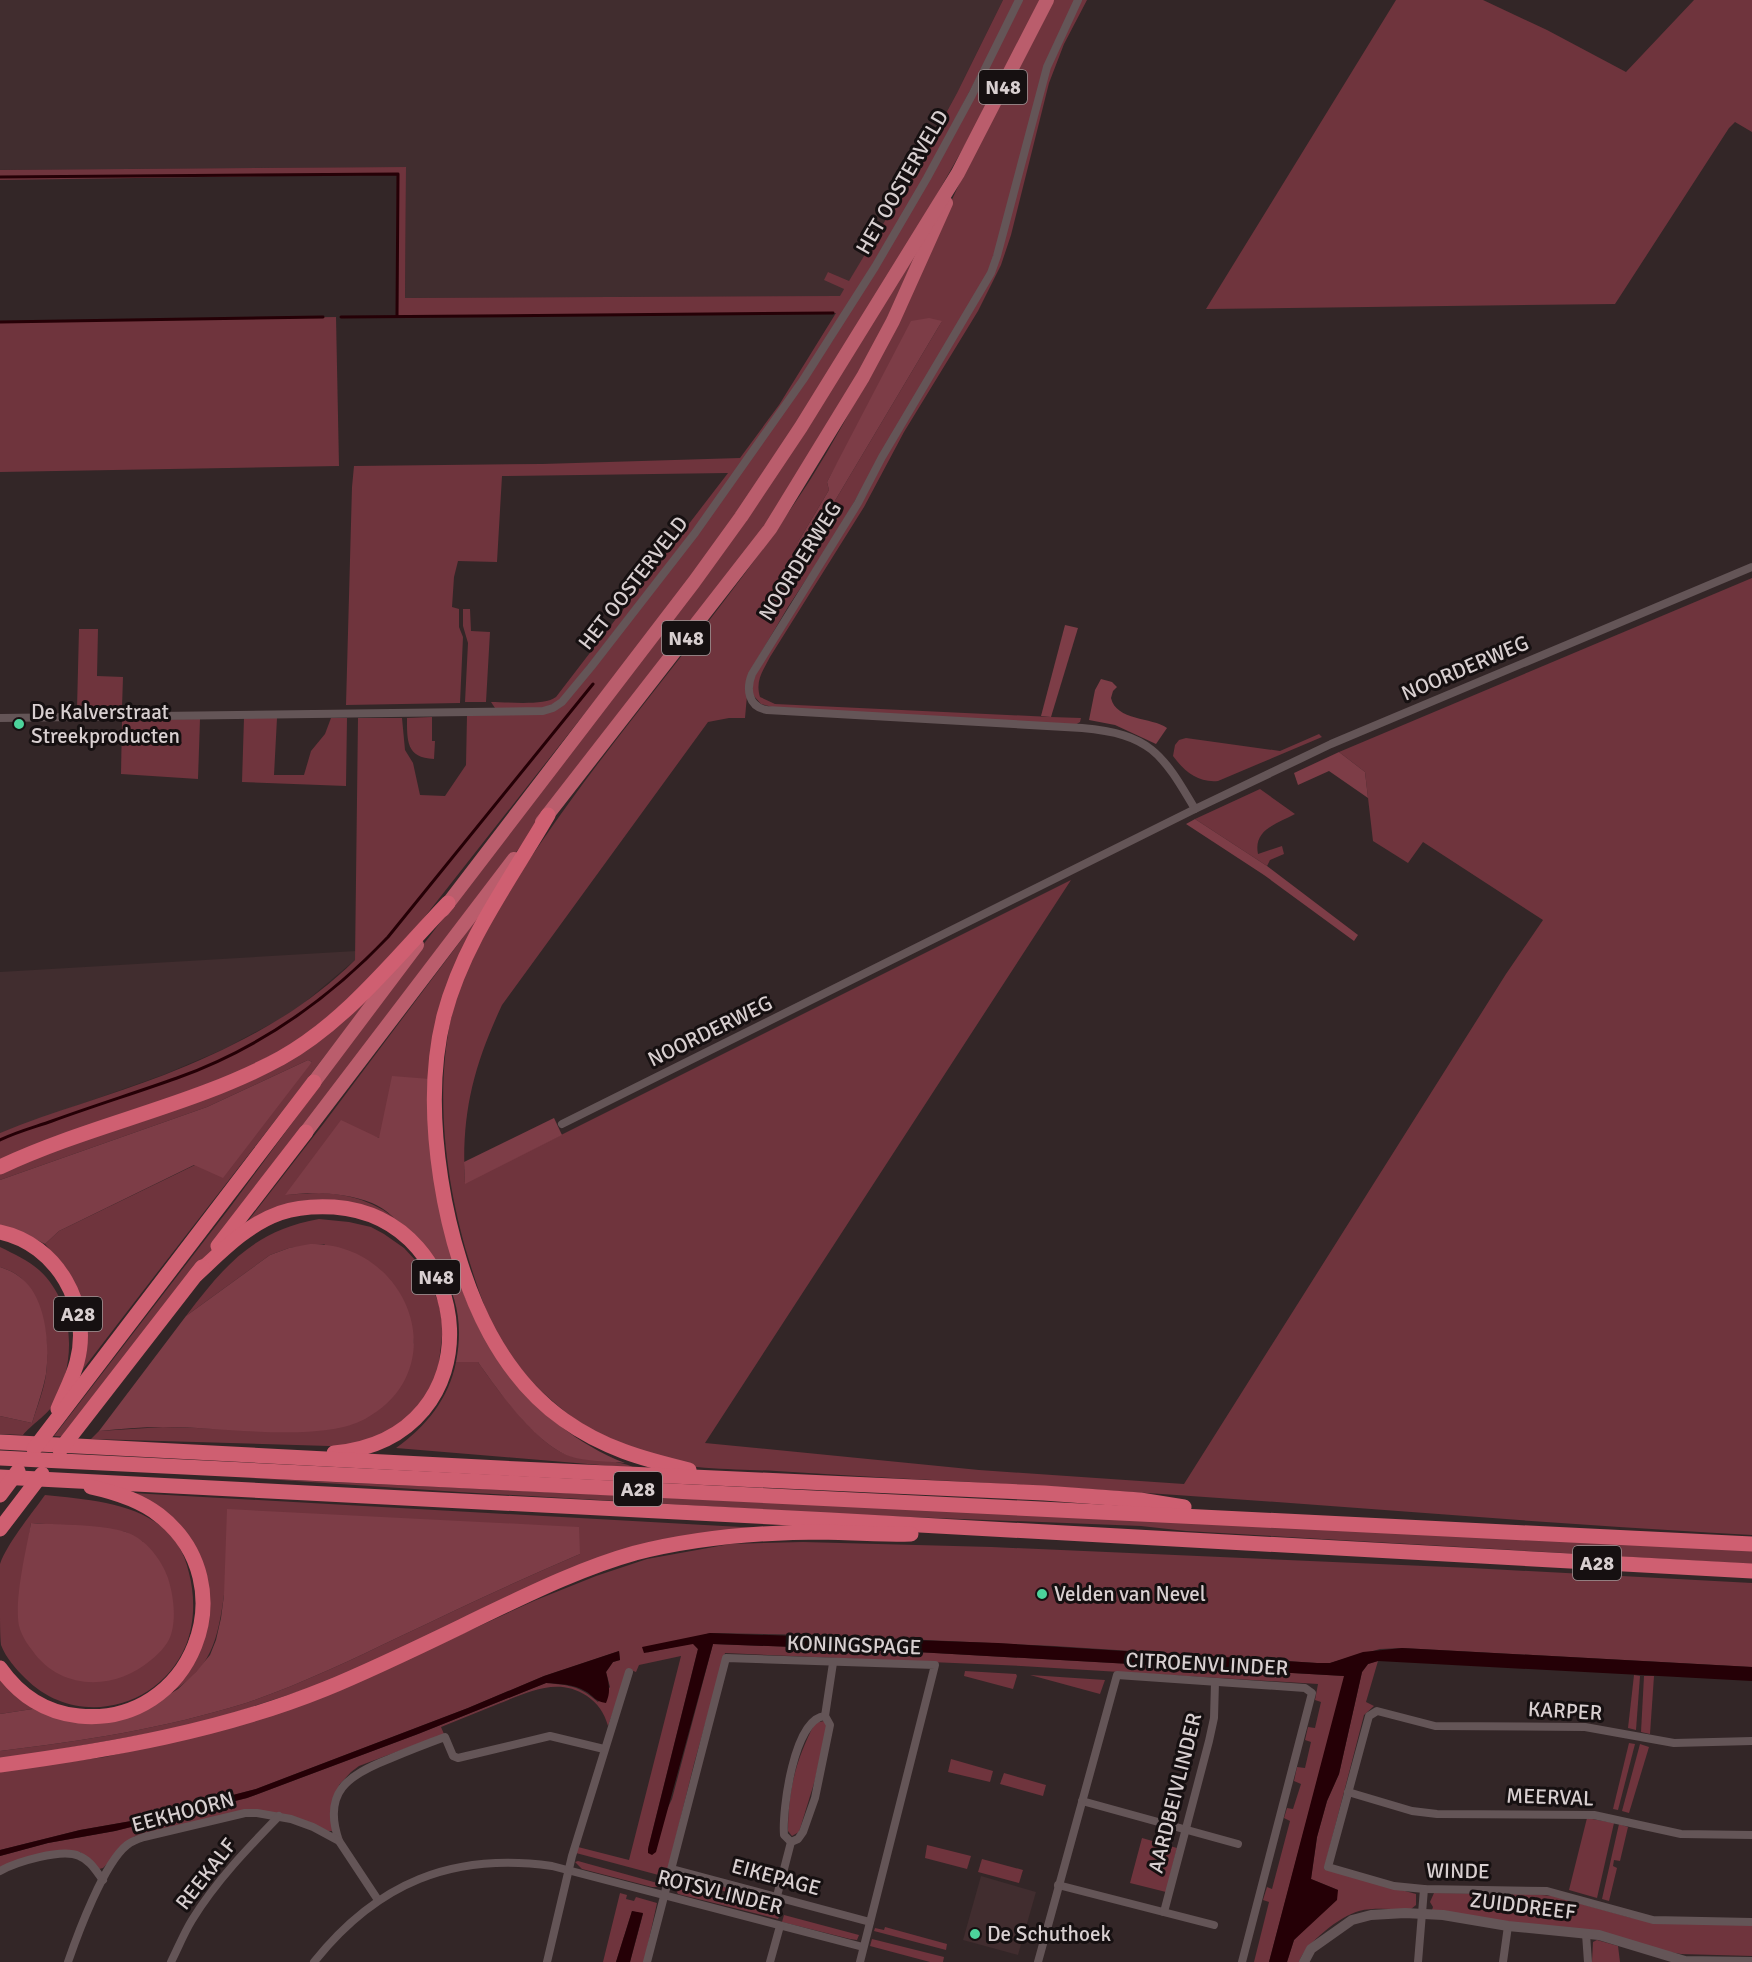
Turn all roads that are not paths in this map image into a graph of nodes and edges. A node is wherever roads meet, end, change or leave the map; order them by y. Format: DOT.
graph roads {
  1 [pos="1019,0"];
  2 [pos="1047,0"];
  3 [pos="1078,0"];
  4 [pos="957,173"];
  5 [pos="1752,567"];
  6 [pos="0,718"];
  7 [pos="1195,809"];
  8 [pos="548,815"];
  9 [pos="448,903"];
  10 [pos="314,1082"];
  11 [pos="562,1124"];
  12 [pos="306,1132"];
  13 [pos="0,1167"];
  14 [pos="0,1232"];
  15 [pos="196,1275"];
  16 [pos="50,1429"];
  17 [pos="0,1442"];
  18 [pos="289,1457"];
  19 [pos="0,1458"];
  20 [pos="0,1477"];
  21 [pos="724,1478"];
  22 [pos="53,1479"];
  23 [pos="0,1495"];
  24 [pos="1276,1520"];
  25 [pos="2,1528"];
  26 [pos="1003,1530"];
  27 [pos="1752,1544"];
  28 [pos="1752,1571"];
  29 [pos="833,1663"];
  30 [pos="0,1668"];
  31 [pos="629,1672"];
  32 [pos="1215,1682"];
  33 [pos="1377,1711"];
  34 [pos="825,1716"];
  35 [pos="1752,1741"];
  36 [pos="604,1749"];
  37 [pos="0,1765"];
  38 [pos="1348,1792"];
  39 [pos="1082,1801"];
  40 [pos="279,1816"];
  41 [pos="1186,1829"];
  42 [pos="1752,1835"];
  43 [pos="339,1841"];
  44 [pos="791,1842"];
  45 [pos="1238,1844"];
  46 [pos="672,1869"];
  47 [pos="568,1870"];
  48 [pos="0,1871"];
  49 [pos="103,1880"];
  50 [pos="1058,1885"];
  51 [pos="1424,1889"];
  52 [pos="665,1896"];
  53 [pos="777,1896"];
  54 [pos="378,1900"];
  55 [pos="1164,1912"];
  56 [pos="1422,1913"];
  57 [pos="870,1922"];
  58 [pos="1752,1922"];
  59 [pos="1214,1925"];
  60 [pos="780,1926"];
  61 [pos="1508,1926"];
  62 [pos="1586,1934"];
  63 [pos="863,1947"];
  64 [pos="1685,1961"];
  65 [pos="68,1962"];
  66 [pos="171,1962"];
  67 [pos="314,1962"];
  68 [pos="547,1962"];
  69 [pos="647,1962"];
  70 [pos="770,1962"];
  71 [pos="860,1962"];
  72 [pos="1038,1962"];
  73 [pos="1242,1962"];
  74 [pos="1304,1962"];
  75 [pos="1418,1962"];
  76 [pos="1503,1962"];
  77 [pos="1588,1962"];
  78 [pos="1752,1962"];
  1 -- 6 [label="street, HET OOSTERVELD"];
  2 -- 4 [label="highway, N48"];
  3 -- 7 [label="street, NOORDERWEG"];
  4 -- 8 [label="highway, N48"];
  4 -- 9 [label="highway, N48"];
  5 -- 7 [label="street, NOORDERWEG"];
  7 -- 11 [label="street, NOORDERWEG"];
  8 -- 12 [label="highway, N48"];
  8 -- 21 [label="highway, A28"];
  9 -- 10 [label="highway, N48"];
  9 -- 13 [label="highway, N48"];
  10 -- 16 [label="highway, N48"];
  12 -- 15 [label="highway, N48"];
  14 -- 16 [label="highway, A28"];
  15 -- 18 [label="highway, N48"];
  15 -- 25 [label="highway, N48"];
  16 -- 23 [label="highway, A28"];
  17 -- 18 [label="highway, A28"];
  18 -- 21 [label="highway, A28"];
  19 -- 24 [label="highway, A28"];
  20 -- 22 [label="highway, A28"];
  21 -- 24 [label="highway, A28"];
  22 -- 26 [label="highway, A28"];
  22 -- 30 [label="highway, A28"];
  24 -- 27 [label="highway, A28"];
  26 -- 28 [label="highway, A28"];
  26 -- 37 [label="highway, A28"];
  29 -- 34 [label="street"];
  29 -- 46 [label="street, KONINGSPAGE"];
  29 -- 57 [label="street, KONINGSPAGE"];
  31 -- 36 [label="street"];
  32 -- 39 [label="street, CITROENVLINDER"];
  32 -- 41 [label="street, AARDBEIVLINDER"];
  32 -- 73 [label="street, CITROENVLINDER"];
  33 -- 35 [label="street, KARPER"];
  33 -- 38 [label="street, WINDE"];
  34 -- 44 [label="street"];
  34 -- 44 [label="street"];
  36 -- 43 [label="street"];
  36 -- 47 [label="street"];
  38 -- 42 [label="street, MEERVAL"];
  38 -- 51 [label="street, WINDE"];
  39 -- 41 [label="street"];
  39 -- 50 [label="street, CITROENVLINDER"];
  40 -- 43 [label="street, EEKHOORN"];
  40 -- 49 [label="street, EEKHOORN"];
  40 -- 66 [label="street, REEKALF"];
  41 -- 45 [label="street"];
  41 -- 55 [label="street, AARDBEIVLINDER"];
  43 -- 54 [label="street, EEKHOORN"];
  44 -- 53 [label="street"];
  46 -- 52 [label="street, KONINGSPAGE"];
  46 -- 53 [label="street, EIKEPAGE"];
  47 -- 52 [label="street, ROTSVLINDER"];
  47 -- 54 [label="street, ROTSVLINDER"];
  47 -- 68 [label="street"];
  48 -- 49 [label="street"];
  49 -- 65 [label="street, EEKHOORN"];
  50 -- 55 [label="street"];
  50 -- 72 [label="street, CITROENVLINDER"];
  51 -- 56 [label="street"];
  51 -- 58 [label="street, WINDE"];
  52 -- 60 [label="street, ROTSVLINDER"];
  52 -- 69 [label="street, KONINGSPAGE"];
  53 -- 57 [label="street, EIKEPAGE"];
  54 -- 67 [label="street, ROTSVLINDER"];
  55 -- 59 [label="street"];
  56 -- 61 [label="street, ZUIDDREEF"];
  56 -- 74 [label="street, ZUIDDREEF"];
  56 -- 75 [label="street"];
  57 -- 63 [label="street, KONINGSPAGE"];
  60 -- 63 [label="street, ROTSVLINDER"];
  60 -- 70 [label="street"];
  61 -- 62 [label="street, ZUIDDREEF"];
  61 -- 76 [label="street"];
  62 -- 64 [label="street, ZUIDDREEF"];
  62 -- 77 [label="street"];
  63 -- 71 [label="street, KONINGSPAGE"];
  64 -- 78 [label="street, ZUIDDREEF"];
}
